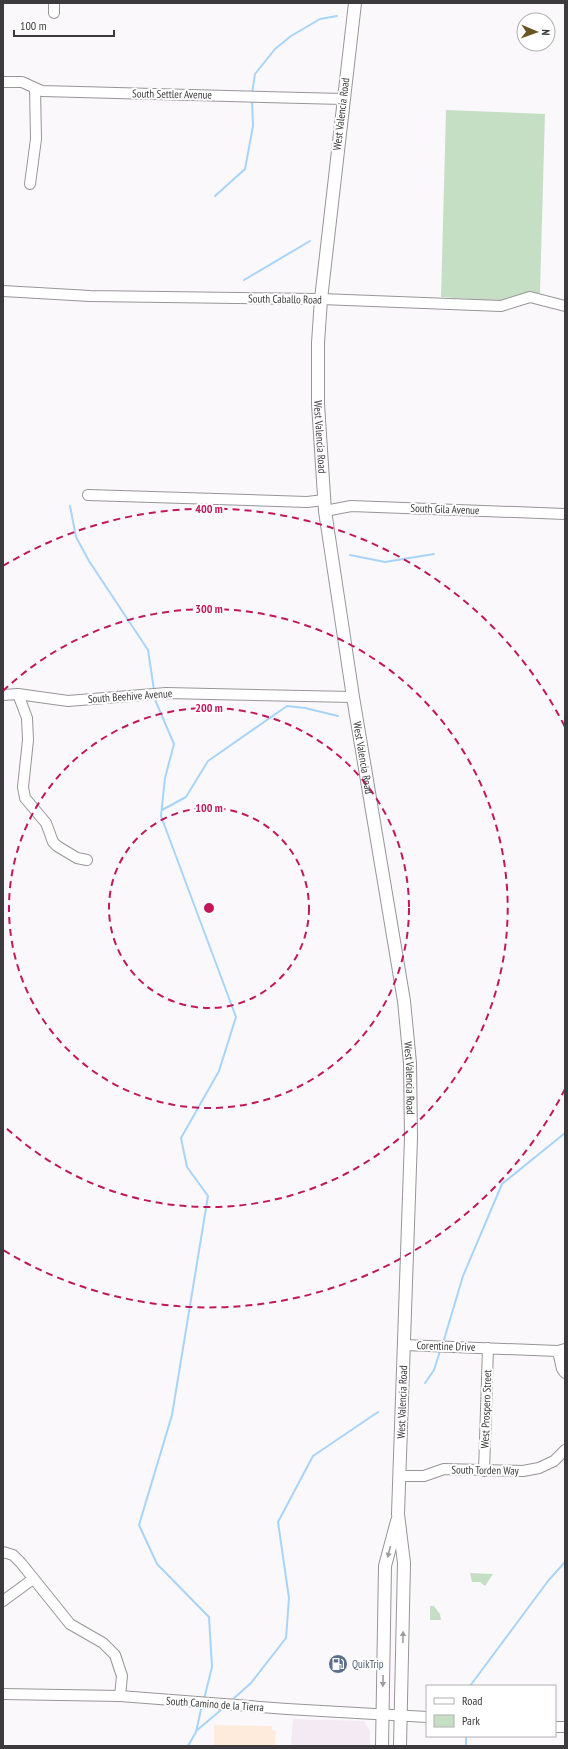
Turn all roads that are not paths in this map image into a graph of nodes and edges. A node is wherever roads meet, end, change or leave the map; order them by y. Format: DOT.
graph roads {
  1 [pos="355,3"];
  2 [pos="3,82"];
  3 [pos="35,88"];
  4 [pos="343,99"];
  5 [pos="30,184"];
  6 [pos="3,291"];
  7 [pos="321,299"];
  8 [pos="565,306"];
  9 [pos="88,495"];
  10 [pos="325,506"];
  11 [pos="565,514"];
  12 [pos="18,694"];
  13 [pos="3,696"];
  14 [pos="353,697"];
  15 [pos="87,860"];
  16 [pos="404,1345"];
  17 [pos="488,1348"];
  18 [pos="561,1350"];
  19 [pos="565,1373"];
  20 [pos="565,1450"];
  21 [pos="484,1471"];
  22 [pos="400,1476"];
  23 [pos="398,1514"];
  24 [pos="3,1552"];
  25 [pos="33,1579"];
  26 [pos="3,1601"];
  27 [pos="3,1694"];
  28 [pos="120,1696"];
  29 [pos="383,1714"];
  30 [pos="401,1715"];
  31 [pos="426,1717"];
  32 [pos="382,1746"];
  33 [pos="400,1746"];
  1 -- 4 [label="main road, West Valencia Road"];
  2 -- 3 [label="street, South Settler Avenue"];
  3 -- 4 [label="street, South Settler Avenue"];
  3 -- 5 [label="street"];
  4 -- 7 [label="main road, West Valencia Road"];
  6 -- 7 [label="street, South Caballo Road"];
  7 -- 8 [label="street, South Caballo Road"];
  7 -- 10 [label="main road, West Valencia Road"];
  9 -- 10 [label="street, South Gila Avenue"];
  10 -- 11 [label="street, South Gila Avenue"];
  10 -- 14 [label="main road, West Valencia Road"];
  12 -- 13 [label="street, South Beehive Avenue"];
  12 -- 14 [label="street, South Beehive Avenue"];
  12 -- 15 [label="street"];
  14 -- 16 [label="main road, West Valencia Road"];
  16 -- 17 [label="street, Corentine Drive"];
  16 -- 22 [label="main road, West Valencia Road"];
  17 -- 18 [label="street, Corentine Drive"];
  17 -- 21 [label="street, West Prospero Street"];
  18 -- 19 [label="street"];
  20 -- 21 [label="street, South Torden Way"];
  21 -- 22 [label="street, South Torden Way"];
  22 -- 23 [label="main road, West Valencia Road"];
  23 -- 29 [label="main road, West Valencia Road, one-way"];
  30 -- 23 [label="main road, West Valencia Road, one-way"];
  24 -- 25 [label="street"];
  25 -- 26 [label="street"];
  25 -- 28 [label="street"];
  27 -- 28 [label="street, South Camino de la Tierra"];
  28 -- 29 [label="street, South Camino de la Tierra"];
  29 -- 30 [label="street, South Camino de la Tierra"];
  29 -- 32 [label="main road, West Valencia Road"];
  30 -- 31 [label="street, South Camino de la Tierra"];
  30 -- 33 [label="main road, West Valencia Road"];
}
